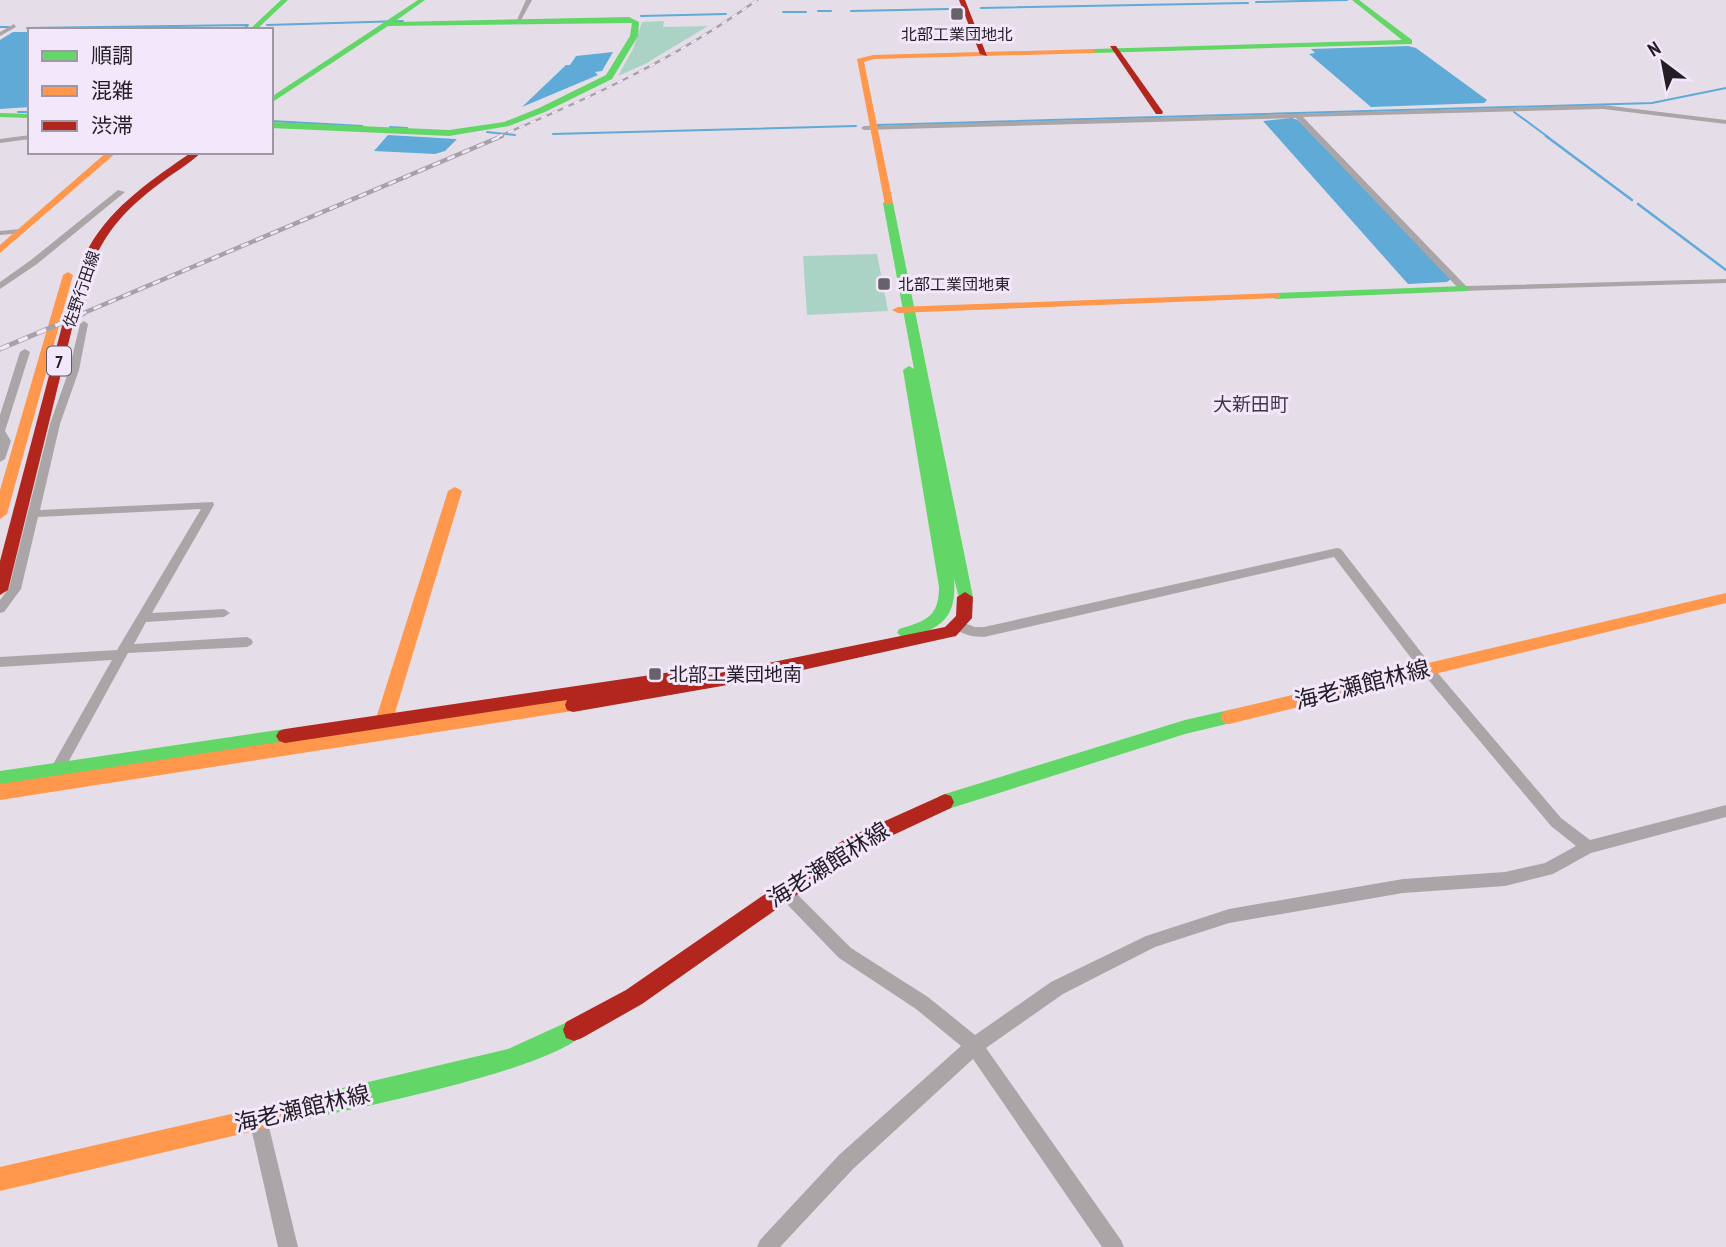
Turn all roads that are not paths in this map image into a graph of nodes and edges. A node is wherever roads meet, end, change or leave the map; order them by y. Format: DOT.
graph roads {
  1 [pos="285,0"];
  2 [pos="412,0"];
  3 [pos="422,0"];
  4 [pos="529,0"];
  5 [pos="962,0"];
  6 [pos="1355,0"];
  7 [pos="517,21"];
  8 [pos="386,24"];
  9 [pos="14,26"];
  10 [pos="254,28"];
  11 [pos="0,34"];
  12 [pos="1114,50"];
  13 [pos="983,53"];
  14 [pos="273,92"];
  15 [pos="273,100"];
  16 [pos="1159,112"];
  17 [pos="0,115"];
  18 [pos="28,116"];
  19 [pos="1298,116"];
  20 [pos="1726,122"];
  21 [pos="273,125"];
  22 [pos="869,128"];
  23 [pos="28,137"];
  24 [pos="0,141"];
  25 [pos="111,154"];
  26 [pos="184,154"];
  27 [pos="194,154"];
  28 [pos="170,168"];
  29 [pos="121,192"];
  30 [pos="20,231"];
  31 [pos="0,233"];
  32 [pos="0,250"];
  33 [pos="1726,281"];
  34 [pos="0,286"];
  35 [pos="1464,289"];
  36 [pos="904,310"];
  37 [pos="84,324"];
  38 [pos="25,352"];
  39 [pos="5,401"];
  40 [pos="0,431"];
  41 [pos="0,459"];
  42 [pos="455,491"];
  43 [pos="0,514"];
  44 [pos="35,514"];
  45 [pos="0,589"];
  46 [pos="1726,598"];
  47 [pos="0,609"];
  48 [pos="224,613"];
  49 [pos="143,618"];
  50 [pos="958,626"];
  51 [pos="247,642"];
  52 [pos="122,652"];
  53 [pos="0,662"];
  54 [pos="1426,668"];
  55 [pos="382,728"];
  56 [pos="57,769"];
  57 [pos="0,779"];
  58 [pos="48,784"];
  59 [pos="0,792"];
  60 [pos="1726,811"];
  61 [pos="1588,847"];
  62 [pos="783,891"];
  63 [pos="974,1046"];
  64 [pos="258,1119"];
  65 [pos="0,1179"];
  66 [pos="288,1247"];
  67 [pos="767,1247"];
  68 [pos="1114,1247"];
  1 -- 10 [label="street"];
  2 -- 14 [label="street"];
  3 -- 8 [label="street"];
  4 -- 7 [label="street"];
  5 -- 13 [label="street"];
  6 -- 12 [label="street"];
  7 -- 8 [label="street"];
  7 -- 21 [label="street"];
  8 -- 15 [label="street"];
  9 -- 11 [label="street"];
  12 -- 13 [label="street"];
  12 -- 16 [label="street"];
  13 -- 22 [label="street"];
  17 -- 18 [label="street"];
  19 -- 20 [label="street"];
  19 -- 22 [label="street"];
  19 -- 35 [label="street"];
  22 -- 36 [label="street"];
  23 -- 24 [label="street"];
  25 -- 30 [label="street"];
  26 -- 28 [label="street, 佐野行田線 / 7"];
  27 -- 28 [label="street, 佐野行田線 / 7"];
  28 -- 43 [label="street, 佐野行田線 / 7"];
  28 -- 45 [label="street, 佐野行田線 / 7"];
  29 -- 34 [label="street"];
  30 -- 31 [label="street"];
  30 -- 32 [label="street"];
  33 -- 35 [label="street"];
  35 -- 36 [label="street"];
  36 -- 50 [label="street"];
  36 -- 55 [label="street"];
  37 -- 44 [label="street"];
  38 -- 39 [label="street"];
  39 -- 40 [label="street"];
  40 -- 41 [label="street"];
  42 -- 55 [label="street"];
  44 -- 47 [label="street"];
  44 -- 49 [label="street"];
  46 -- 54 [label="street, 海老瀬館林線"];
  48 -- 49 [label="street"];
  49 -- 52 [label="street"];
  50 -- 54 [label="street"];
  50 -- 55 [label="street"];
  51 -- 52 [label="street"];
  52 -- 53 [label="street"];
  52 -- 56 [label="street"];
  54 -- 61 [label="street"];
  54 -- 62 [label="street, 海老瀬館林線"];
  55 -- 56 [label="street"];
  55 -- 58 [label="street"];
  56 -- 57 [label="street"];
  56 -- 58 [label="street"];
  58 -- 59 [label="street"];
  60 -- 61 [label="street"];
  61 -- 63 [label="street"];
  62 -- 63 [label="street"];
  62 -- 64 [label="street, 海老瀬館林線"];
  63 -- 67 [label="street"];
  63 -- 68 [label="street"];
  64 -- 65 [label="street, 海老瀬館林線"];
  64 -- 66 [label="street"];
}
